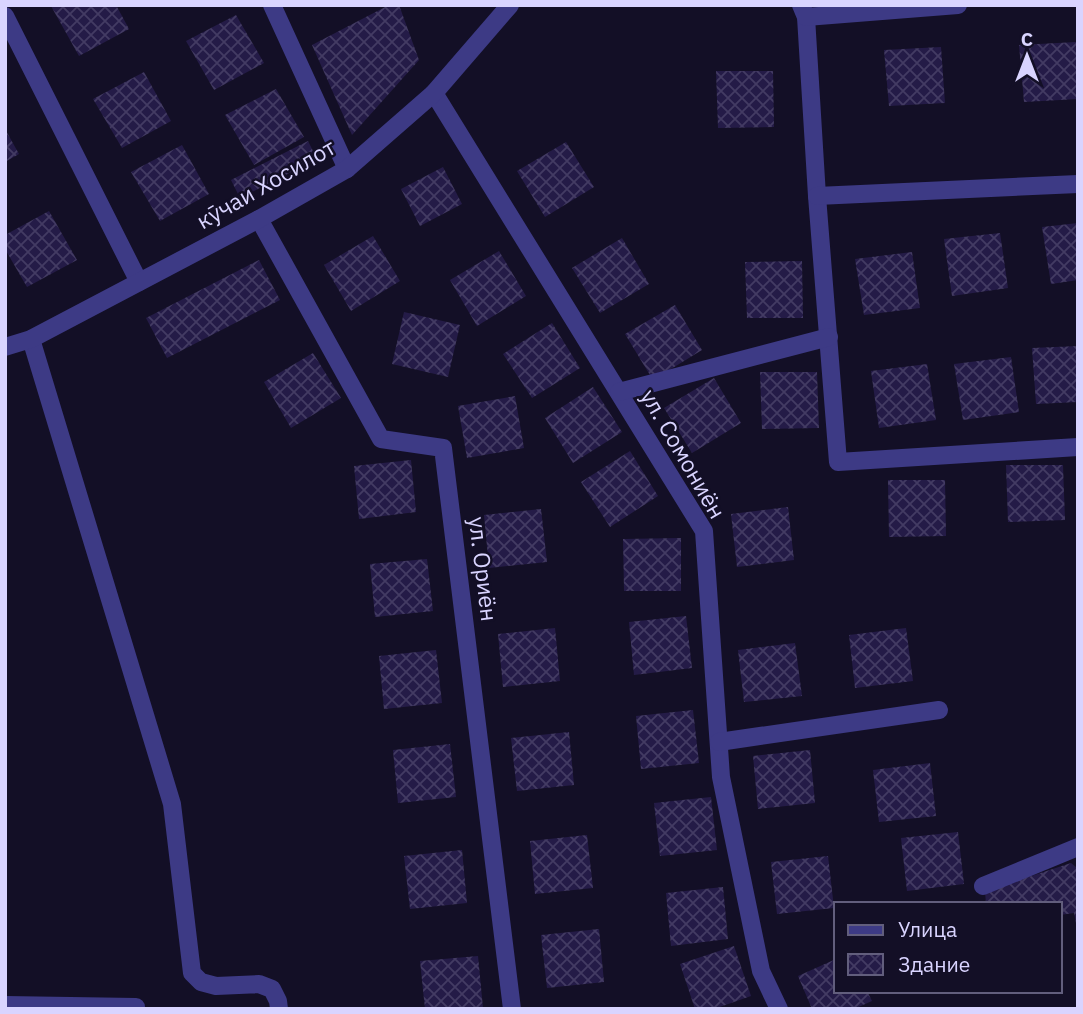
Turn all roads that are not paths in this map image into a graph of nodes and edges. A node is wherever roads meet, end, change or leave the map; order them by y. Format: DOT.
graph roads {
  1 [pos="272,5"];
  2 [pos="510,5"];
  3 [pos="958,5"];
  4 [pos="804,11"];
  5 [pos="5,16"];
  6 [pos="434,93"];
  7 [pos="347,169"];
  8 [pos="1078,184"];
  9 [pos="817,196"];
  10 [pos="259,219"];
  11 [pos="139,282"];
  12 [pos="829,337"];
  13 [pos="31,339"];
  14 [pos="5,347"];
  15 [pos="619,392"];
  16 [pos="1078,447"];
  17 [pos="939,710"];
  18 [pos="719,742"];
  19 [pos="1078,847"];
  20 [pos="983,886"];
  21 [pos="5,1005"];
  22 [pos="136,1007"];
  23 [pos="279,1009"];
  24 [pos="512,1009"];
  25 [pos="779,1009"];
  1 -- 7 [label="street"];
  2 -- 6 [label="street, кӯчаи Хосилот"];
  3 -- 4 [label="street"];
  4 -- 9 [label="street"];
  5 -- 11 [label="street"];
  6 -- 7 [label="street, кӯчаи Хосилот"];
  6 -- 15 [label="street, ул. Сомониён"];
  7 -- 10 [label="street, кӯчаи Хосилот"];
  8 -- 9 [label="street"];
  9 -- 12 [label="street"];
  10 -- 11 [label="street, кӯчаи Хосилот"];
  10 -- 24 [label="street, ул. Ориён"];
  11 -- 13 [label="street, кӯчаи Хосилот"];
  12 -- 15 [label="street"];
  12 -- 16 [label="street"];
  13 -- 14 [label="street, кӯчаи Хосилот"];
  13 -- 23 [label="street"];
  15 -- 18 [label="street, ул. Сомониён"];
  17 -- 18 [label="street"];
  18 -- 25 [label="street, ул. Сомониён"];
  19 -- 20 [label="street"];
  21 -- 22 [label="street"];
}
